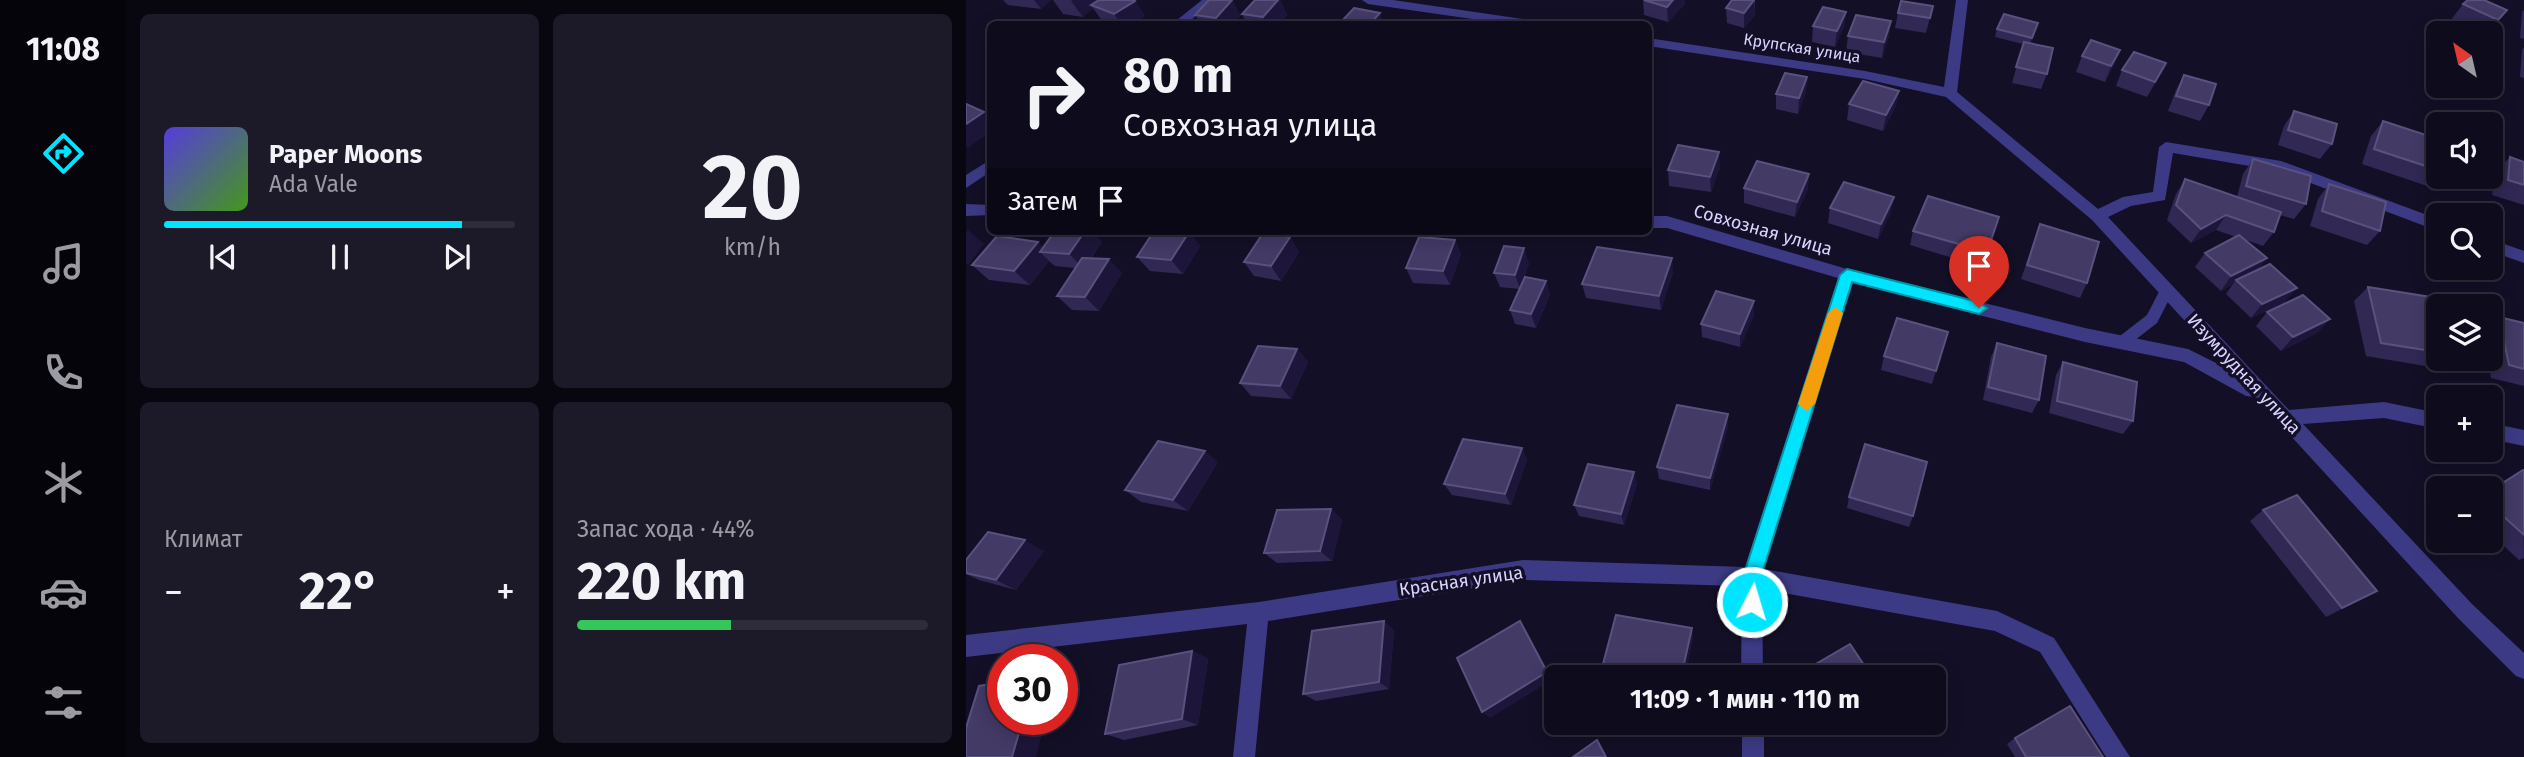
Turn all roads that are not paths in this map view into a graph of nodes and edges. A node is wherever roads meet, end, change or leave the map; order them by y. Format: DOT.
graph roads {
  1 [pos="1210,0"];
  2 [pos="1368,0"];
  3 [pos="1962,0"];
  4 [pos="1182,21"];
  5 [pos="1510,21"];
  6 [pos="1652,44"];
  7 [pos="1950,93"];
  8 [pos="987,167"];
  9 [pos="966,183"];
  10 [pos="966,210"];
  11 [pos="987,210"];
  12 [pos="2097,216"];
  13 [pos="2426,220"];
  14 [pos="1652,222"];
  15 [pos="2503,250"];
  16 [pos="2524,257"];
  17 [pos="1847,275"];
  18 [pos="2167,290"];
  19 [pos="2121,342"];
  20 [pos="2267,399"];
  21 [pos="2285,418"];
  22 [pos="2426,419"];
  23 [pos="2503,434"];
  24 [pos="2524,438"];
  25 [pos="1752,577"];
  26 [pos="1259,612"];
  27 [pos="966,646"];
  28 [pos="1752,665"];
  29 [pos="2524,668"];
  30 [pos="1753,735"];
  31 [pos="1244,757"];
  32 [pos="1753,757"];
  33 [pos="2119,757"];
  1 -- 4 [label="street"];
  2 -- 5 [label="street"];
  3 -- 7 [label="street"];
  6 -- 7 [label="street, Крупская улица"];
  7 -- 12 [label="street, Изумрудная улица"];
  8 -- 9 [label="street"];
  10 -- 11 [label="street"];
  12 -- 13 [label="street"];
  12 -- 18 [label="street, Изумрудная улица"];
  14 -- 17 [label="street, Совхозная улица"];
  15 -- 16 [label="street"];
  17 -- 19 [label="street, Совхозная улица"];
  17 -- 25 [label="street"];
  18 -- 19 [label="lane"];
  18 -- 20 [label="street, Изумрудная улица"];
  19 -- 20 [label="street, Совхозная улица"];
  20 -- 21 [label="street, Изумрудная улица"];
  21 -- 22 [label="street"];
  21 -- 29 [label="street, Изумрудная улица"];
  23 -- 24 [label="street"];
  25 -- 26 [label="street, Красная улица"];
  25 -- 28 [label="street"];
  25 -- 33 [label="street, Красная улица"];
  26 -- 27 [label="street, Красная улица"];
  26 -- 31 [label="street"];
  30 -- 32 [label="street"];
}
